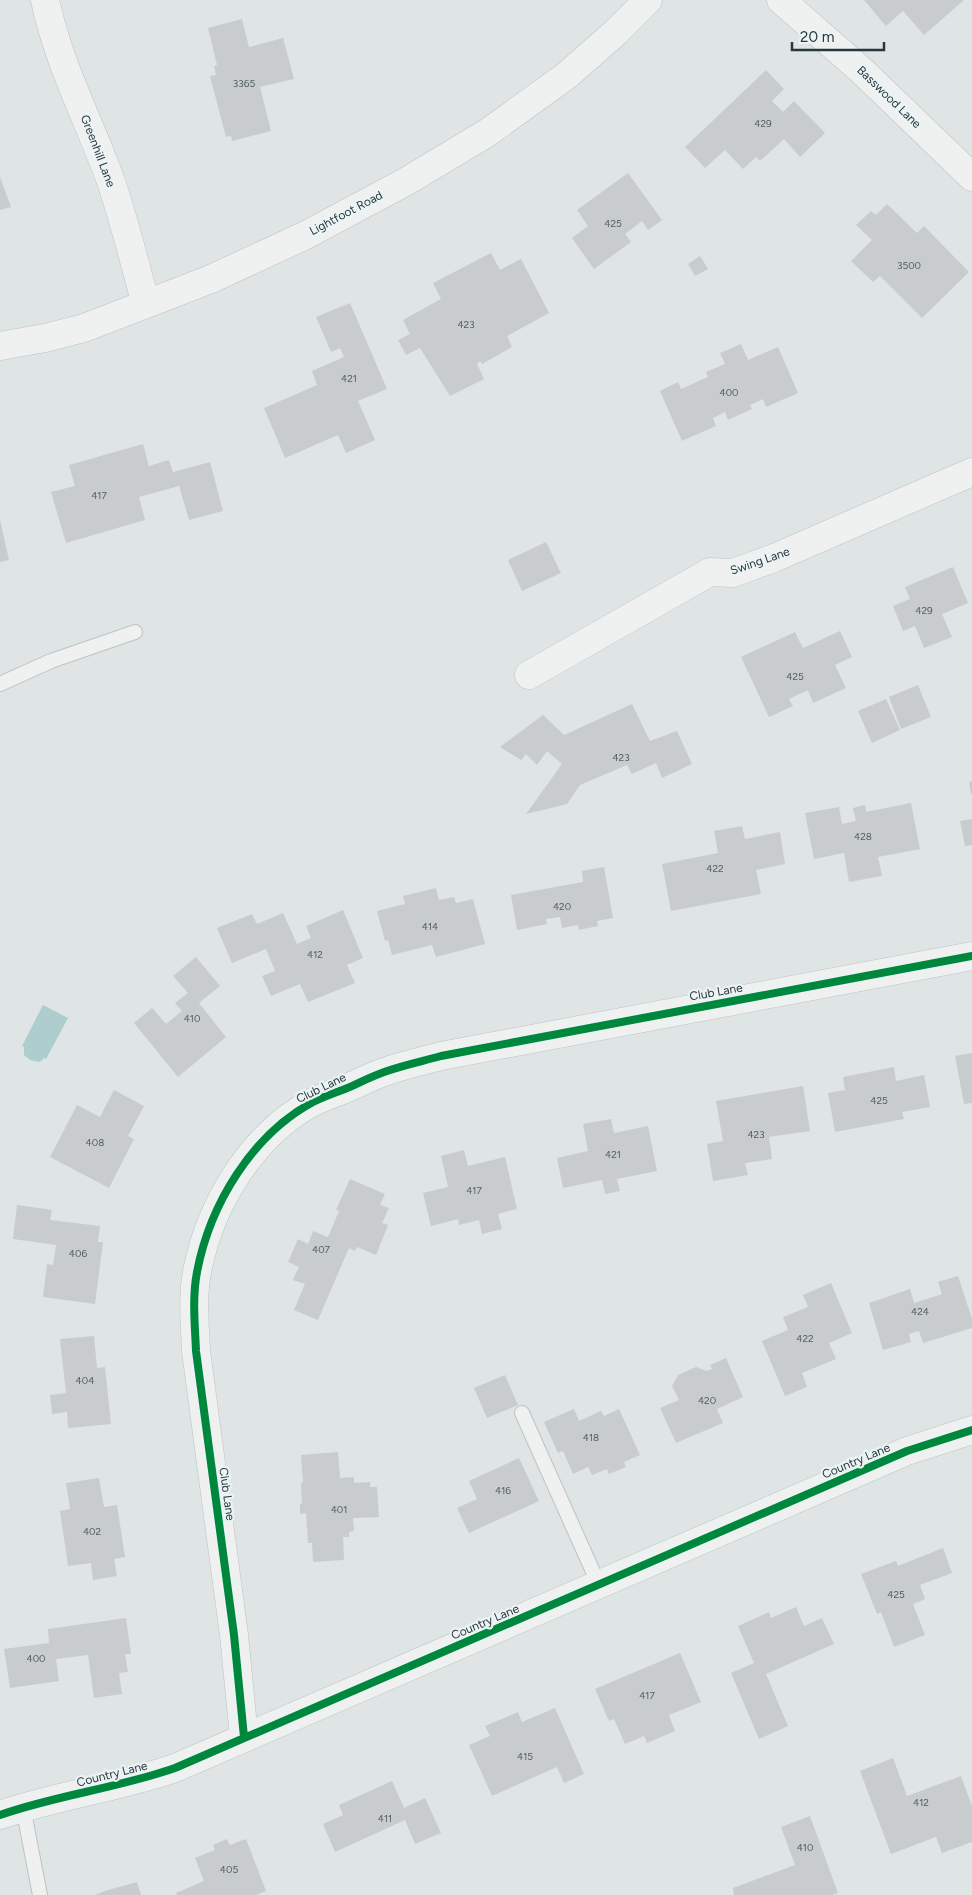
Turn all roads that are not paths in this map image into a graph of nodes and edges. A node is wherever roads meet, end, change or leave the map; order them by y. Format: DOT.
graph roads {
  1 [pos="45,0"];
  2 [pos="648,0"];
  3 [pos="781,0"];
  4 [pos="972,177"];
  5 [pos="146,304"];
  6 [pos="0,346"];
  7 [pos="972,472"];
  8 [pos="135,632"];
  9 [pos="529,674"];
  10 [pos="0,684"];
  11 [pos="972,956"];
  12 [pos="522,1413"];
  13 [pos="972,1430"];
  14 [pos="599,1585"];
  15 [pos="244,1737"];
  16 [pos="12,1811"];
  17 [pos="40,1895"];
  1 -- 5 [label="street, Greenhill Lane"];
  2 -- 5 [label="street, Lightfoot Road"];
  3 -- 4 [label="street, Basswood Lane"];
  5 -- 6 [label="street, Lightfoot Road"];
  7 -- 9 [label="street, Swing Lane"];
  8 -- 10 [label="lane"];
  11 -- 15 [label="street, Club Lane"];
  12 -- 14 [label="lane"];
  13 -- 14 [label="street, Country Lane"];
  14 -- 15 [label="street, Country Lane"];
  15 -- 16 [label="street, Country Lane"];
  16 -- 17 [label="lane"];
}
